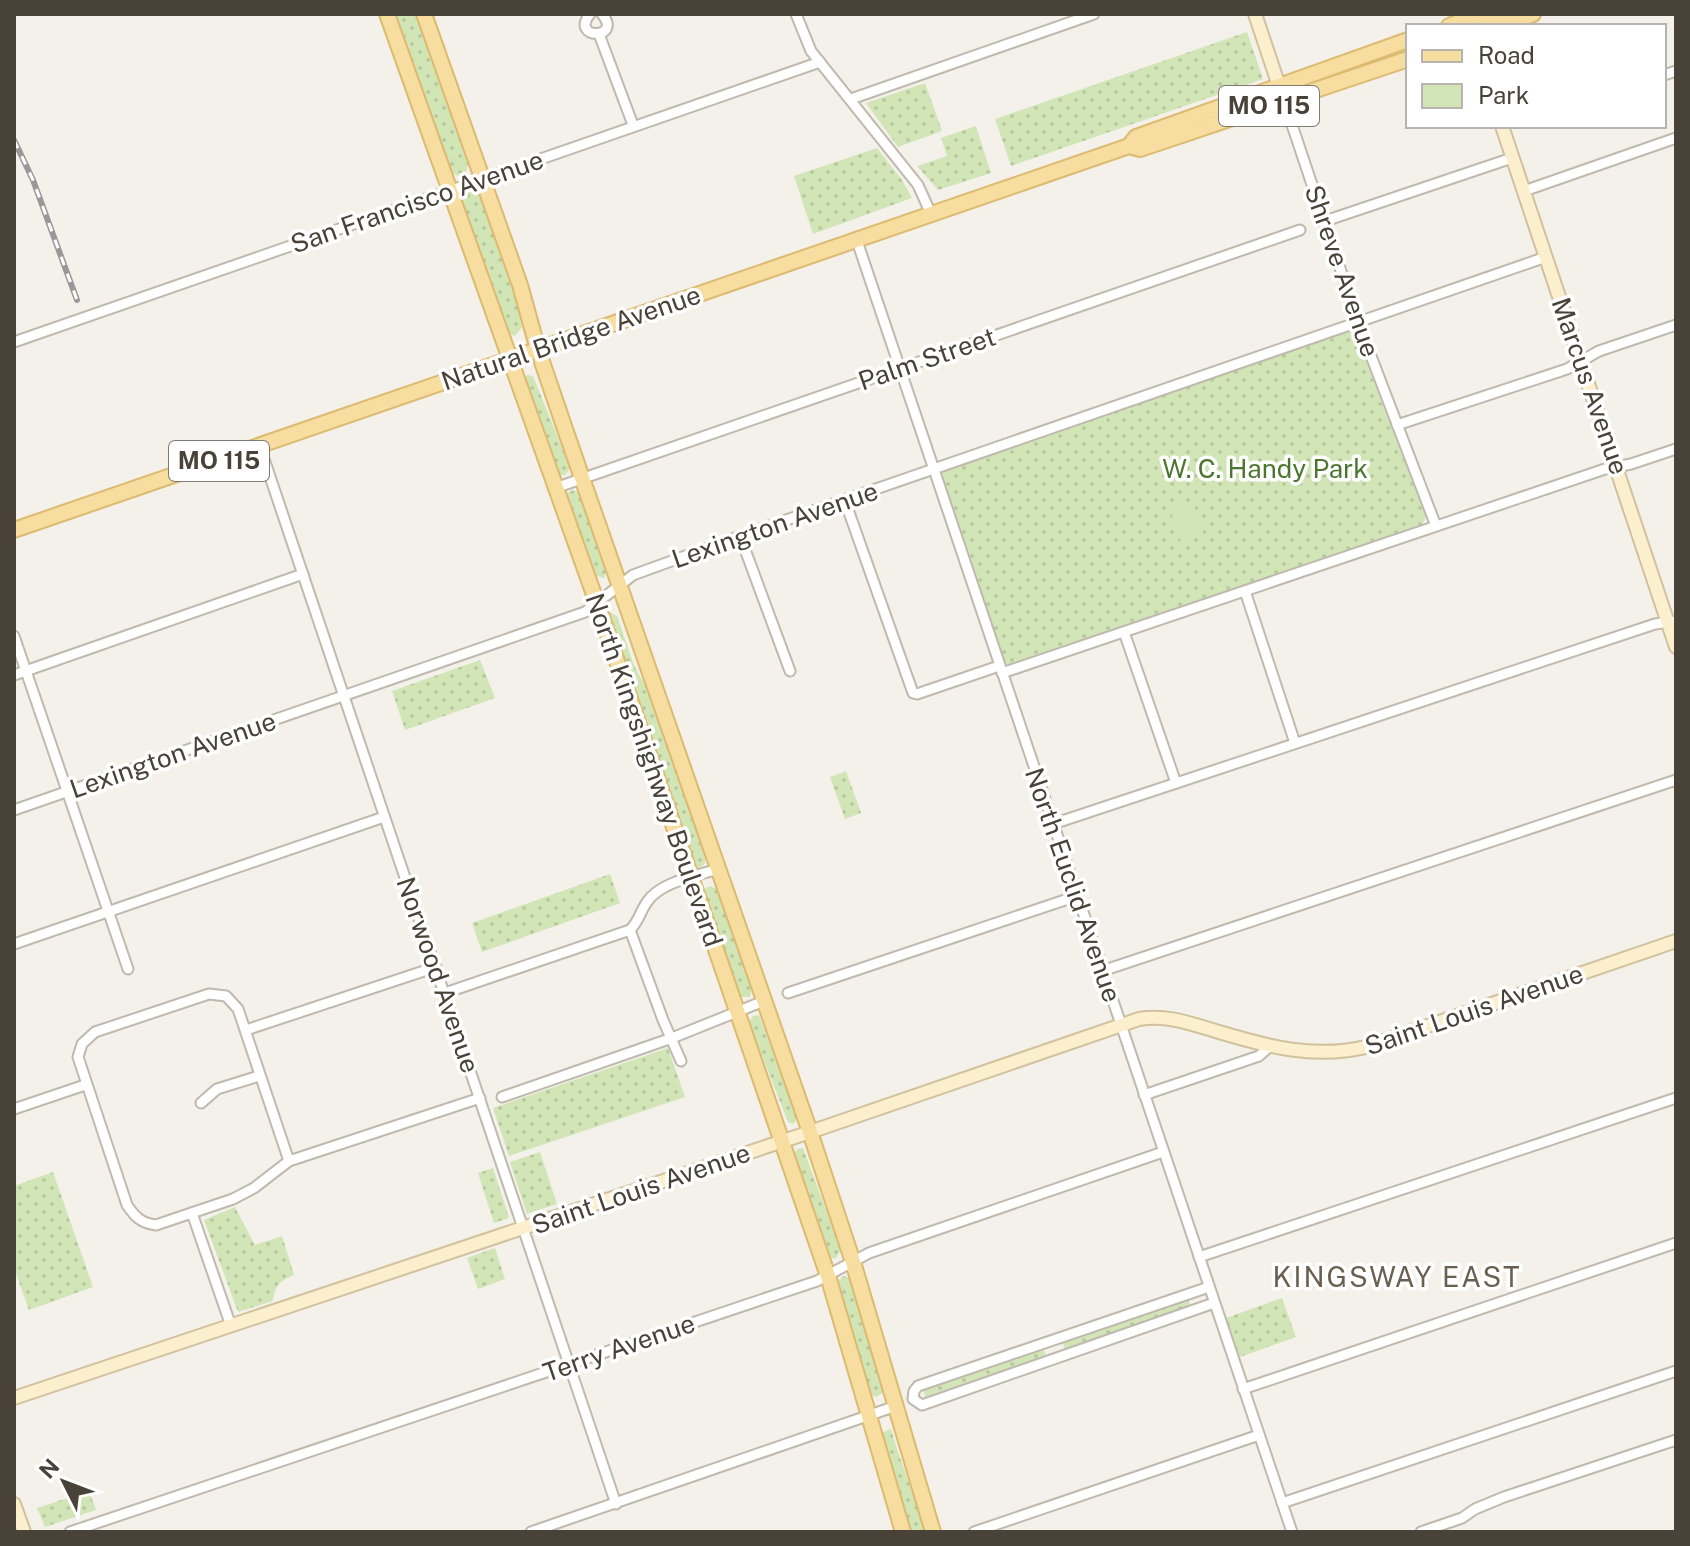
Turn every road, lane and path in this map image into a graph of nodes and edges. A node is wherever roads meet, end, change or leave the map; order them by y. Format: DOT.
graph roads {
  1 [pos="387,14"];
  2 [pos="424,14"];
  3 [pos="590,14"];
  4 [pos="602,14"];
  5 [pos="796,14"];
  6 [pos="1094,14"];
  7 [pos="1255,14"];
  8 [pos="1479,14"];
  9 [pos="1505,14"];
  10 [pos="1533,14"];
  11 [pos="1468,21"];
  12 [pos="1507,24"];
  13 [pos="599,34"];
  14 [pos="1406,41"];
  15 [pos="1406,52"];
  16 [pos="1406,60"];
  17 [pos="820,62"];
  18 [pos="1368,73"];
  19 [pos="1281,93"];
  20 [pos="851,99"];
  21 [pos="633,125"];
  22 [pos="1506,128"];
  23 [pos="1676,138"];
  24 [pos="1129,146"];
  25 [pos="1512,158"];
  26 [pos="484,179"];
  27 [pos="449,191"];
  28 [pos="1524,191"];
  29 [pos="931,214"];
  30 [pos="1325,221"];
  31 [pos="1300,230"];
  32 [pos="856,238"];
  33 [pos="1546,257"];
  34 [pos="1358,322"];
  35 [pos="1676,325"];
  36 [pos="14,342"];
  37 [pos="538,350"];
  38 [pos="509,360"];
  39 [pos="1581,361"];
  40 [pos="900,368"];
  41 [pos="1397,425"];
  42 [pos="260,447"];
  43 [pos="1676,449"];
  44 [pos="1617,466"];
  45 [pos="933,469"];
  46 [pos="582,478"];
  47 [pos="555,488"];
  48 [pos="845,501"];
  49 [pos="1436,526"];
  50 [pos="14,530"];
  51 [pos="740,536"];
  52 [pos="303,574"];
  53 [pos="620,585"];
  54 [pos="1245,591"];
  55 [pos="597,603"];
  56 [pos="1672,621"];
  57 [pos="1124,632"];
  58 [pos="14,636"];
  59 [pos="1676,647"];
  60 [pos="1000,670"];
  61 [pos="26,671"];
  62 [pos="790,671"];
  63 [pos="14,675"];
  64 [pos="344,696"];
  65 [pos="1295,743"];
  66 [pos="1676,780"];
  67 [pos="1176,783"];
  68 [pos="67,792"];
  69 [pos="14,810"];
  70 [pos="384,817"];
  71 [pos="1053,824"];
  72 [pos="718,869"];
  73 [pos="690,878"];
  74 [pos="1077,896"];
  75 [pos="109,912"];
  76 [pos="630,930"];
  77 [pos="1676,941"];
  78 [pos="14,944"];
  79 [pos="436,967"];
  80 [pos="128,969"];
  81 [pos="1102,971"];
  82 [pos="445,993"];
  83 [pos="788,993"];
  84 [pos="764,1001"];
  85 [pos="738,1011"];
  86 [pos="1120,1024"];
  87 [pos="246,1030"];
  88 [pos="672,1038"];
  89 [pos="1269,1047"];
  90 [pos="681,1061"];
  91 [pos="259,1076"];
  92 [pos="85,1085"];
  93 [pos="1144,1095"];
  94 [pos="502,1097"];
  95 [pos="480,1098"];
  96 [pos="1676,1098"];
  97 [pos="201,1103"];
  98 [pos="14,1109"];
  99 [pos="810,1132"];
  100 [pos="782,1141"];
  101 [pos="1163,1152"];
  102 [pos="289,1161"];
  103 [pos="192,1213"];
  104 [pos="524,1228"];
  105 [pos="1676,1243"];
  106 [pos="1199,1257"];
  107 [pos="853,1262"];
  108 [pos="828,1276"];
  109 [pos="1209,1287"];
  110 [pos="1214,1303"];
  111 [pos="231,1326"];
  112 [pos="569,1364"];
  113 [pos="1676,1371"];
  114 [pos="1243,1389"];
  115 [pos="14,1398"];
  116 [pos="896,1406"];
  117 [pos="868,1416"];
  118 [pos="1259,1435"];
  119 [pos="1676,1440"];
  120 [pos="1282,1503"];
  121 [pos="14,1504"];
  122 [pos="616,1504"];
  123 [pos="24,1532"];
  124 [pos="70,1532"];
  125 [pos="531,1532"];
  126 [pos="903,1532"];
  127 [pos="933,1532"];
  128 [pos="974,1532"];
  129 [pos="1292,1532"];
  130 [pos="1421,1532"];
  1 -- 27 [label="main road, North Kingshighway Boulevard"];
  2 -- 26 [label="main road, North Kingshighway Boulevard"];
  3 -- 13 [label="street"];
  4 -- 13 [label="street"];
  5 -- 17 [label="street"];
  6 -- 20 [label="street"];
  7 -- 19 [label="street, Shreve Avenue"];
  8 -- 11 [label="main road"];
  9 -- 11 [label="main road"];
  10 -- 12 [label="main road"];
  13 -- 21 [label="street"];
  14 -- 19 [label="main road, Natural Bridge Avenue"];
  15 -- 18 [label="main road"];
  16 -- 18 [label="main road, Natural Bridge Avenue / MO 115"];
  17 -- 20 [label="street"];
  17 -- 21 [label="street, San Francisco Avenue"];
  18 -- 19 [label="main road, Natural Bridge Avenue / MO 115"];
  19 -- 24 [label="main road, Natural Bridge Avenue"];
  19 -- 24 [label="main road, Natural Bridge Avenue / MO 115"];
  19 -- 30 [label="street, Shreve Avenue"];
  20 -- 29 [label="street"];
  21 -- 26 [label="street, San Francisco Avenue"];
  22 -- 25 [label="street, Marcus Avenue"];
  23 -- 28 [label="street"];
  24 -- 29 [label="main road, Natural Bridge Avenue / MO 115"];
  25 -- 28 [label="street, Marcus Avenue"];
  25 -- 30 [label="street"];
  26 -- 27 [label="street, San Francisco Avenue"];
  26 -- 37 [label="main road, North Kingshighway Boulevard"];
  27 -- 36 [label="street, San Francisco Avenue"];
  27 -- 38 [label="main road, North Kingshighway Boulevard"];
  28 -- 33 [label="street, Marcus Avenue"];
  29 -- 32 [label="main road, Natural Bridge Avenue / MO 115"];
  30 -- 34 [label="street, Shreve Avenue"];
  31 -- 40 [label="street, Palm Street"];
  32 -- 37 [label="main road, Natural Bridge Avenue / MO 115"];
  32 -- 40 [label="street, North Euclid Avenue"];
  33 -- 34 [label="street, Lexington Avenue"];
  33 -- 39 [label="street, Marcus Avenue"];
  34 -- 41 [label="street, Shreve Avenue"];
  34 -- 45 [label="street, Lexington Avenue"];
  35 -- 39 [label="street"];
  37 -- 38 [label="main road, Natural Bridge Avenue / MO 115"];
  37 -- 46 [label="main road, North Kingshighway Boulevard"];
  38 -- 42 [label="main road, Natural Bridge Avenue / MO 115"];
  38 -- 47 [label="main road, North Kingshighway Boulevard"];
  39 -- 41 [label="street"];
  39 -- 44 [label="street, Marcus Avenue"];
  40 -- 45 [label="street, North Euclid Avenue"];
  40 -- 46 [label="street, Palm Street"];
  41 -- 49 [label="street, Shreve Avenue"];
  42 -- 50 [label="main road, Natural Bridge Avenue / MO 115"];
  42 -- 52 [label="street, Norwood Avenue"];
  43 -- 44 [label="street"];
  44 -- 49 [label="street"];
  44 -- 56 [label="street, Marcus Avenue"];
  45 -- 48 [label="street, Lexington Avenue"];
  45 -- 60 [label="street, North Euclid Avenue"];
  46 -- 47 [label="street, Palm Street"];
  46 -- 53 [label="main road, North Kingshighway Boulevard"];
  47 -- 55 [label="main road, North Kingshighway Boulevard"];
  48 -- 51 [label="street, Lexington Avenue"];
  48 -- 60 [label="street"];
  49 -- 54 [label="street"];
  51 -- 53 [label="street, Lexington Avenue"];
  51 -- 62 [label="street"];
  52 -- 61 [label="street"];
  52 -- 64 [label="street, Norwood Avenue"];
  53 -- 55 [label="street, Lexington Avenue"];
  53 -- 72 [label="main road, North Kingshighway Boulevard"];
  54 -- 57 [label="street"];
  54 -- 65 [label="street"];
  55 -- 64 [label="street, Lexington Avenue"];
  55 -- 73 [label="main road, North Kingshighway Boulevard"];
  56 -- 59 [label="street, Marcus Avenue"];
  56 -- 65 [label="street"];
  57 -- 60 [label="street"];
  57 -- 67 [label="street"];
  58 -- 61 [label="street"];
  60 -- 71 [label="street, North Euclid Avenue"];
  61 -- 63 [label="street"];
  61 -- 68 [label="street"];
  64 -- 68 [label="street, Lexington Avenue"];
  64 -- 70 [label="street, Norwood Avenue"];
  65 -- 67 [label="street"];
  66 -- 81 [label="street"];
  67 -- 71 [label="street"];
  68 -- 69 [label="street, Lexington Avenue"];
  68 -- 75 [label="street"];
  70 -- 75 [label="street"];
  70 -- 79 [label="street, Norwood Avenue"];
  71 -- 74 [label="street, North Euclid Avenue"];
  72 -- 73 [label="street"];
  72 -- 84 [label="main road, North Kingshighway Boulevard"];
  73 -- 76 [label="street"];
  73 -- 85 [label="main road, North Kingshighway Boulevard"];
  74 -- 81 [label="street, North Euclid Avenue"];
  74 -- 83 [label="street"];
  75 -- 78 [label="street"];
  75 -- 80 [label="street"];
  76 -- 82 [label="street"];
  76 -- 88 [label="street"];
  77 -- 89 [label="street, Saint Louis Avenue"];
  79 -- 82 [label="street, Norwood Avenue"];
  79 -- 87 [label="street"];
  81 -- 86 [label="street, North Euclid Avenue"];
  82 -- 95 [label="street, Norwood Avenue"];
  84 -- 85 [label="street"];
  84 -- 99 [label="main road, North Kingshighway Boulevard"];
  85 -- 88 [label="street"];
  85 -- 100 [label="main road, North Kingshighway Boulevard"];
  86 -- 89 [label="street, Saint Louis Avenue"];
  86 -- 93 [label="street, North Euclid Avenue"];
  86 -- 99 [label="street, Saint Louis Avenue"];
  87 -- 91 [label="street"];
  87 -- 92 [label="street"];
  88 -- 90 [label="street"];
  88 -- 94 [label="street"];
  89 -- 93 [label="street"];
  91 -- 97 [label="street"];
  91 -- 102 [label="street"];
  92 -- 98 [label="street"];
  92 -- 103 [label="street"];
  93 -- 101 [label="street, North Euclid Avenue"];
  95 -- 102 [label="street"];
  95 -- 104 [label="street, Norwood Avenue"];
  96 -- 106 [label="street"];
  99 -- 100 [label="street, Saint Louis Avenue"];
  99 -- 107 [label="main road, North Kingshighway Boulevard"];
  100 -- 104 [label="street, Saint Louis Avenue"];
  100 -- 108 [label="main road, North Kingshighway Boulevard"];
  101 -- 106 [label="street, North Euclid Avenue"];
  101 -- 107 [label="street, Terry Avenue"];
  102 -- 103 [label="street"];
  103 -- 111 [label="street"];
  104 -- 111 [label="street, Saint Louis Avenue"];
  104 -- 112 [label="street, Norwood Avenue"];
  105 -- 114 [label="street"];
  106 -- 109 [label="street, North Euclid Avenue"];
  107 -- 108 [label="street, Terry Avenue"];
  107 -- 116 [label="main road, North Kingshighway Boulevard"];
  108 -- 112 [label="street, Terry Avenue"];
  108 -- 117 [label="main road, North Kingshighway Boulevard"];
  109 -- 110 [label="street, North Euclid Avenue"];
  109 -- 110 [label="street"];
  110 -- 114 [label="street, North Euclid Avenue"];
  111 -- 115 [label="street, Saint Louis Avenue"];
  112 -- 122 [label="street, Norwood Avenue"];
  112 -- 124 [label="street, Terry Avenue"];
  113 -- 120 [label="street"];
  114 -- 118 [label="street, North Euclid Avenue"];
  116 -- 117 [label="street"];
  116 -- 127 [label="main road, North Kingshighway Boulevard"];
  117 -- 122 [label="street"];
  117 -- 126 [label="main road, North Kingshighway Boulevard"];
  118 -- 120 [label="street, North Euclid Avenue"];
  118 -- 128 [label="street"];
  119 -- 130 [label="street"];
  120 -- 129 [label="street, North Euclid Avenue"];
  121 -- 123 [label="street"];
  122 -- 125 [label="street"];
}
